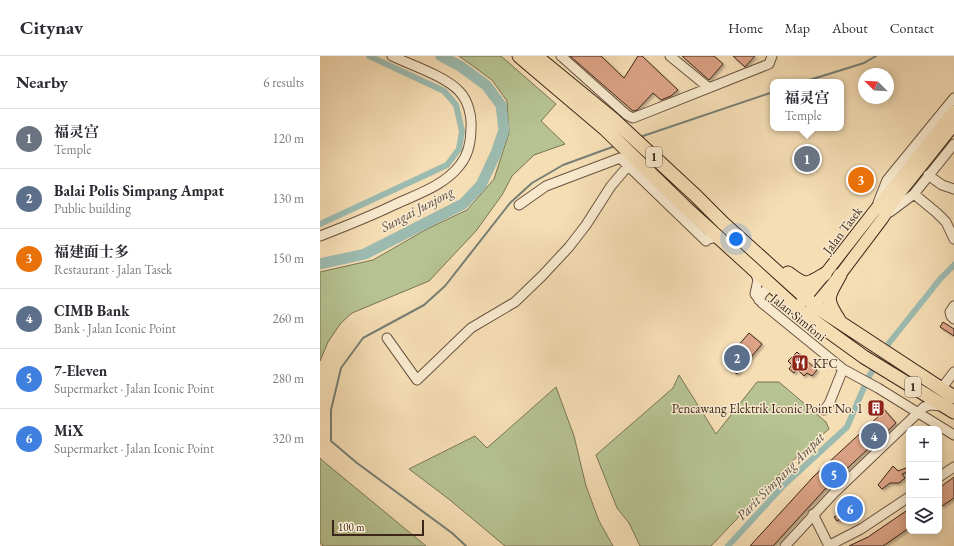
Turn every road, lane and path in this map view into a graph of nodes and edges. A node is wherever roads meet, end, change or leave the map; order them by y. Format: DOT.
graph roads {
  1 [pos="392,56"];
  2 [pos="519,56"];
  3 [pos="561,56"];
  4 [pos="670,56"];
  5 [pos="772,56"];
  6 [pos="539,57"];
  7 [pos="709,88"];
  8 [pos="954,98"];
  9 [pos="952,119"];
  10 [pos="609,124"];
  11 [pos="954,144"];
  12 [pos="628,166"];
  13 [pos="928,175"];
  14 [pos="954,189"];
  15 [pos="914,194"];
  16 [pos="519,205"];
  17 [pos="875,210"];
  18 [pos="883,218"];
  19 [pos="320,236"];
  20 [pos="713,238"];
  21 [pos="954,239"];
  22 [pos="749,246"];
  23 [pos="754,271"];
  24 [pos="826,274"];
  25 [pos="780,275"];
  26 [pos="840,275"];
  27 [pos="770,285"];
  28 [pos="759,300"];
  29 [pos="810,302"];
  30 [pos="953,307"];
  31 [pos="801,312"];
  32 [pos="954,319"];
  33 [pos="841,323"];
  34 [pos="387,338"];
  35 [pos="843,369"];
  36 [pos="954,372"];
  37 [pos="941,389"];
  38 [pos="954,397"];
  39 [pos="949,409"];
  40 [pos="824,410"];
  41 [pos="919,413"];
  42 [pos="954,435"];
  43 [pos="954,467"];
  44 [pos="942,475"];
  45 [pos="908,498"];
  46 [pos="814,514"];
  47 [pos="785,546"];
  48 [pos="829,546"];
  1 -- 19 [label="street"];
  2 -- 10 [label="highway, 1"];
  3 -- 7 [label="street"];
  4 -- 7 [label="street"];
  5 -- 7 [label="street"];
  6 -- 10 [label="highway, 1"];
  8 -- 17 [label="street"];
  9 -- 17 [label="main road, Jalan Tasek"];
  9 -- 18 [label="main road, Jalan Tasek"];
  10 -- 20 [label="highway, 1"];
  10 -- 22 [label="highway, 1"];
  11 -- 13 [label="street"];
  12 -- 16 [label="street"];
  12 -- 20 [label="street"];
  12 -- 34 [label="street"];
  13 -- 14 [label="street"];
  13 -- 15 [label="street"];
  15 -- 18 [label="street"];
  15 -- 21 [label="street"];
  17 -- 24 [label="main road, Jalan Tasek"];
  18 -- 26 [label="main road, Jalan Tasek"];
  20 -- 23 [label="highway, 1"];
  22 -- 24 [label="highway"];
  22 -- 25 [label="highway, 1"];
  23 -- 27 [label="highway, 1"];
  23 -- 28 [label="street"];
  24 -- 29 [label="main road, Jalan Tasek"];
  25 -- 27 [label="highway"];
  25 -- 29 [label="highway, 1"];
  26 -- 29 [label="main road, Jalan Tasek"];
  26 -- 33 [label="highway"];
  27 -- 28 [label="street, Jalan Simfoni"];
  27 -- 31 [label="highway, 1"];
  28 -- 35 [label="street, Jalan Simfoni"];
  29 -- 31 [label="main road, Jalan Tasek"];
  29 -- 33 [label="highway, 1"];
  30 -- 32 [label="street"];
  31 -- 39 [label="highway, 1"];
  33 -- 37 [label="highway, 1"];
  35 -- 40 [label="street"];
  35 -- 41 [label="street, Jalan Simfoni"];
  36 -- 37 [label="street"];
  37 -- 38 [label="highway, 1"];
  39 -- 41 [label="street"];
  41 -- 42 [label="street, Jalan Simfoni"];
  41 -- 46 [label="street"];
  43 -- 44 [label="street"];
  45 -- 48 [label="street"];
  46 -- 47 [label="street"];
  46 -- 48 [label="street"];
}
